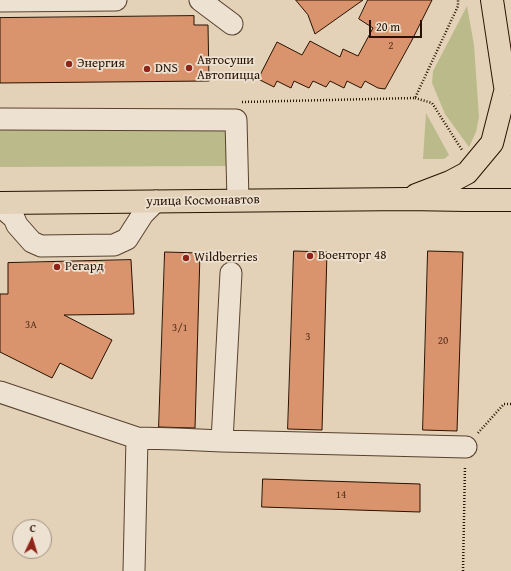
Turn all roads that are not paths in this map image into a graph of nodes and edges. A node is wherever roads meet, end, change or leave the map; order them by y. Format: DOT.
graph roads {
  1 [pos="116,0"];
  2 [pos="200,0"];
  3 [pos="492,0"];
  4 [pos="0,1"];
  5 [pos="232,24"];
  6 [pos="511,64"];
  7 [pos="505,89"];
  8 [pos="0,119"];
  9 [pos="511,126"];
  10 [pos="407,199"];
  11 [pos="238,200"];
  12 [pos="511,200"];
  13 [pos="156,201"];
  14 [pos="0,204"];
  15 [pos="231,273"];
  16 [pos="0,392"];
  17 [pos="137,438"];
  18 [pos="222,441"];
  19 [pos="466,447"];
  20 [pos="134,571"];
  1 -- 4 [label="lane"];
  2 -- 5 [label="lane"];
  3 -- 7 [label="main road"];
  6 -- 7 [label="main road, улица Космонавтов"];
  7 -- 9 [label="main road"];
  7 -- 10 [label="main road, улица Космонавтов"];
  8 -- 11 [label="lane"];
  10 -- 11 [label="main road, улица Космонавтов"];
  10 -- 12 [label="main road, улица Космонавтов"];
  11 -- 13 [label="main road, улица Космонавтов"];
  13 -- 14 [label="main road, улица Космонавтов"];
  13 -- 14 [label="lane"];
  15 -- 18 [label="lane"];
  16 -- 17 [label="lane"];
  17 -- 18 [label="lane"];
  17 -- 20 [label="lane"];
  18 -- 19 [label="lane"];
}
